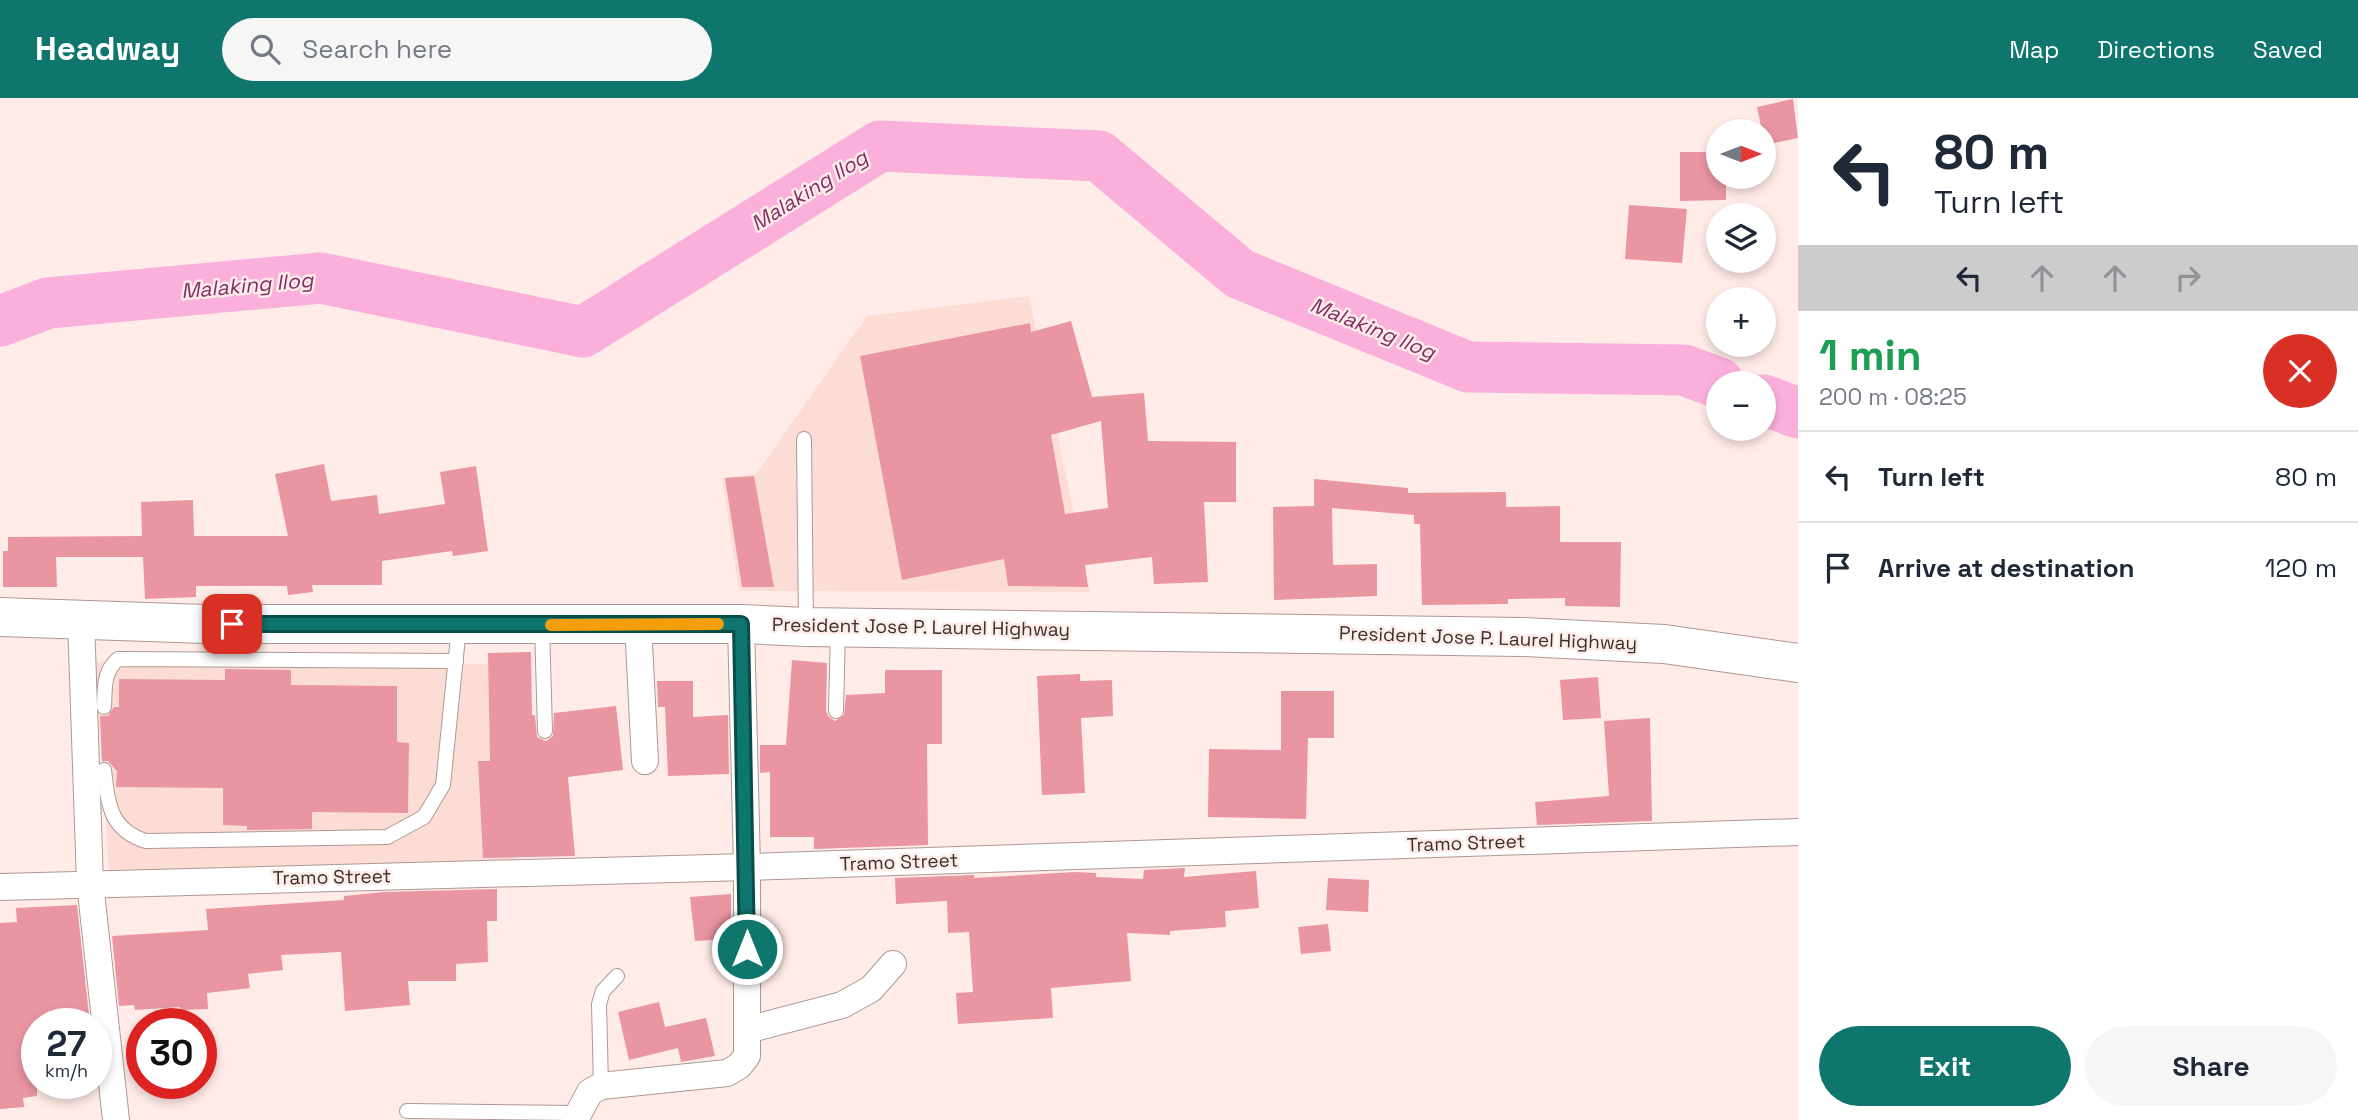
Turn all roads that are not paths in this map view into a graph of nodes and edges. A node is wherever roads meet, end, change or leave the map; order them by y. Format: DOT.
graph roads {
  1 [pos="804,439"];
  2 [pos="0,617"];
  3 [pos="81,620"];
  4 [pos="638,624"];
  5 [pos="741,624"];
  6 [pos="542,625"];
  7 [pos="822,627"];
  8 [pos="458,643"];
  9 [pos="1798,663"];
  10 [pos="104,706"];
  11 [pos="836,711"];
  12 [pos="545,731"];
  13 [pos="645,761"];
  14 [pos="104,770"];
  15 [pos="1798,832"];
  16 [pos="747,867"];
  17 [pos="90,883"];
  18 [pos="0,887"];
  19 [pos="893,964"];
  20 [pos="617,976"];
  21 [pos="747,1030"];
  22 [pos="601,1086"];
  23 [pos="408,1111"];
  24 [pos="576,1116"];
  25 [pos="116,1120"];
  1 -- 7 [label="lane"];
  2 -- 3 [label="highway, President Jose P. Laurel Highway"];
  3 -- 8 [label="highway, President Jose P. Laurel Highway"];
  3 -- 17 [label="street"];
  4 -- 5 [label="highway, President Jose P. Laurel Highway"];
  4 -- 6 [label="highway, President Jose P. Laurel Highway"];
  4 -- 13 [label="street"];
  5 -- 7 [label="highway, President Jose P. Laurel Highway"];
  5 -- 16 [label="street"];
  6 -- 8 [label="highway, President Jose P. Laurel Highway"];
  6 -- 12 [label="lane"];
  7 -- 9 [label="highway, President Jose P. Laurel Highway"];
  7 -- 11 [label="lane"];
  8 -- 10 [label="lane"];
  8 -- 14 [label="lane"];
  15 -- 16 [label="street, Tramo Street"];
  16 -- 17 [label="street, Tramo Street"];
  16 -- 21 [label="street"];
  17 -- 18 [label="street, Tramo Street"];
  17 -- 25 [label="street"];
  19 -- 21 [label="street"];
  20 -- 22 [label="lane"];
  21 -- 22 [label="street"];
  22 -- 24 [label="street"];
  23 -- 24 [label="lane"];
}
